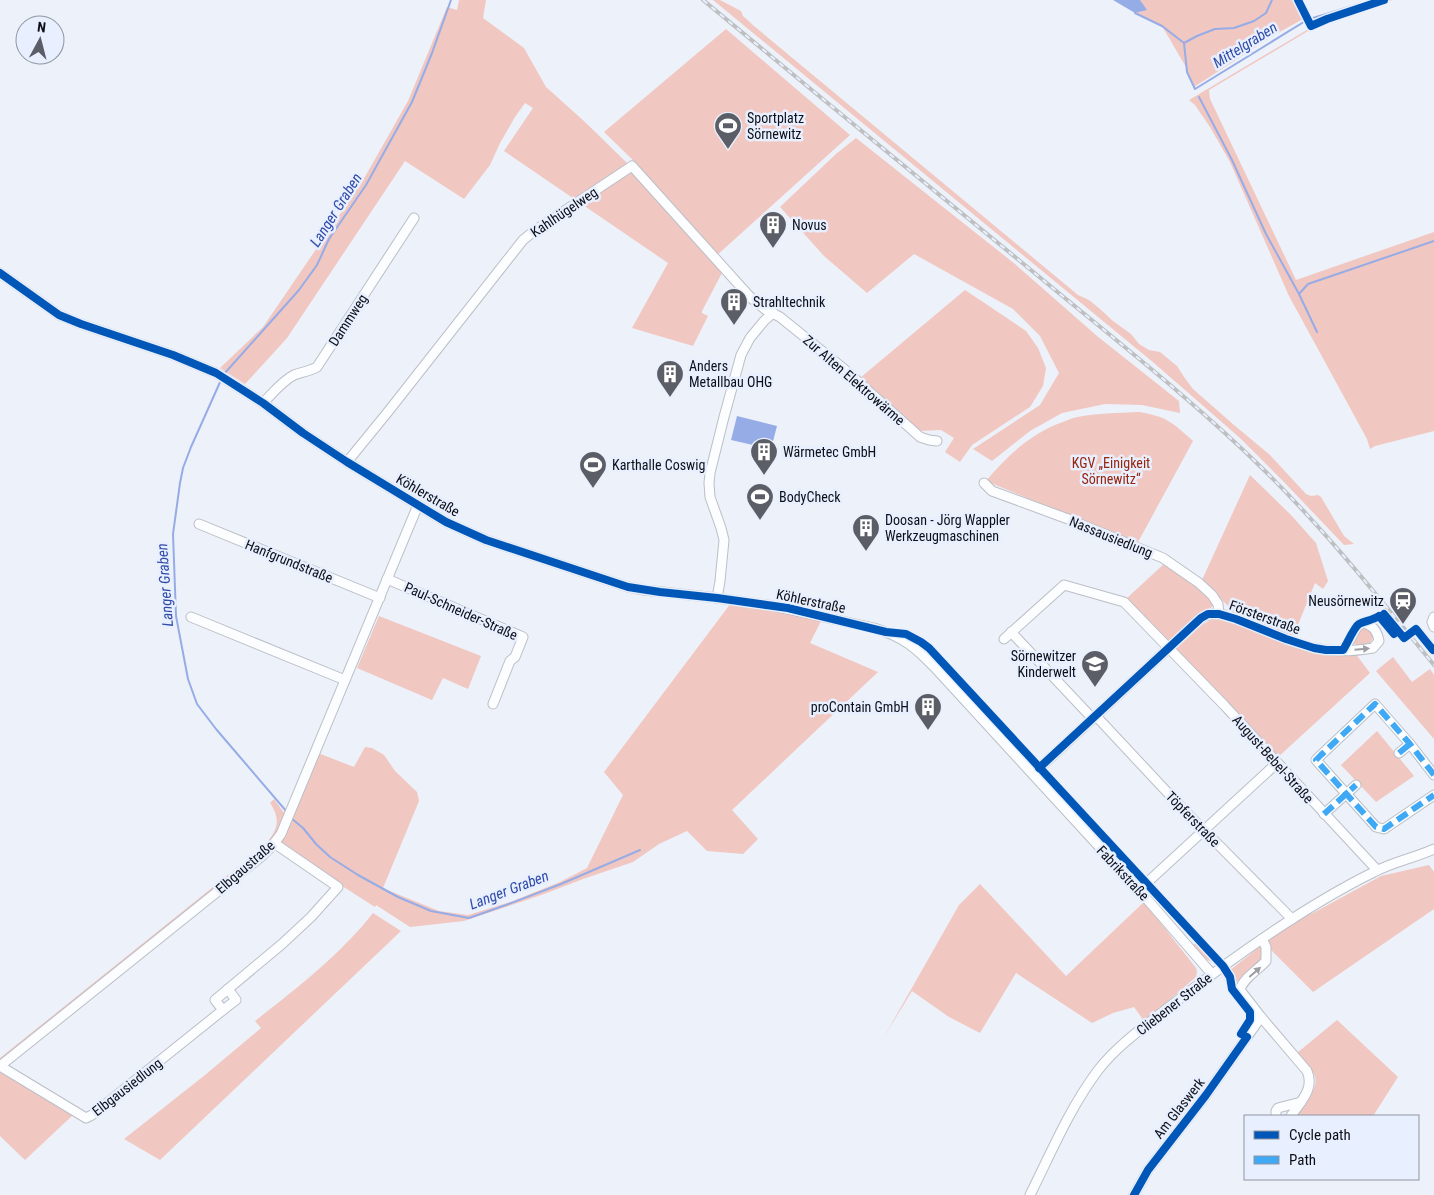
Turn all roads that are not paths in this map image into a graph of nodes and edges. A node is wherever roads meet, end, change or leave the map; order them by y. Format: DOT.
graph roads {
  1 [pos="414,218"];
  2 [pos="0,273"];
  3 [pos="762,306"];
  4 [pos="773,313"];
  5 [pos="263,403"];
  6 [pos="937,441"];
  7 [pos="347,462"];
  8 [pos="984,483"];
  9 [pos="418,505"];
  10 [pos="199,524"];
  11 [pos="387,579"];
  12 [pos="380,598"];
  13 [pos="717,598"];
  14 [pos="1219,614"];
  15 [pos="191,617"];
  16 [pos="1434,617"];
  17 [pos="1434,627"];
  18 [pos="1011,632"];
  19 [pos="1004,639"];
  20 [pos="1169,648"];
  21 [pos="1343,650"];
  22 [pos="345,680"];
  23 [pos="493,704"];
  24 [pos="1094,717"];
  25 [pos="1410,744"];
  26 [pos="1399,753"];
  27 [pos="1277,763"];
  28 [pos="1032,774"];
  29 [pos="1434,775"];
  30 [pos="1356,785"];
  31 [pos="1346,794"];
  32 [pos="1434,795"];
  33 [pos="1324,814"];
  34 [pos="1204,831"];
  35 [pos="274,843"];
  36 [pos="1434,849"];
  37 [pos="1376,870"];
  38 [pos="1139,890"];
  39 [pos="1292,919"];
  40 [pos="1262,939"];
  41 [pos="1212,974"];
  42 [pos="228,989"];
  43 [pos="223,1010"];
  44 [pos="1261,1017"];
  45 [pos="0,1066"];
  46 [pos="1301,1102"];
  47 [pos="1276,1115"];
  48 [pos="1292,1115"];
  49 [pos="1030,1195"];
  50 [pos="1134,1195"];
  1 -- 5 [label="street, Dammweg"];
  2 -- 5 [label="street, Köhlerstraße"];
  3 -- 4 [label="street, Zur Alten Elektrowärme"];
  3 -- 7 [label="street, Kahlhügelweg"];
  4 -- 6 [label="street, Zur Alten Elektrowärme"];
  4 -- 13 [label="street"];
  5 -- 7 [label="street, Köhlerstraße"];
  7 -- 9 [label="street, Köhlerstraße"];
  8 -- 14 [label="street, Nassausiedlung"];
  9 -- 11 [label="street, Elbgaustraße"];
  9 -- 13 [label="street, Köhlerstraße"];
  10 -- 12 [label="street, Hanfgrundstraße"];
  11 -- 12 [label="street, Elbgaustraße"];
  11 -- 23 [label="street, Paul-Schneider-Straße"];
  12 -- 22 [label="street, Elbgaustraße"];
  13 -- 28 [label="street, Köhlerstraße"];
  14 -- 20 [label="street, Försterstraße"];
  14 -- 21 [label="street, Försterstraße"];
  15 -- 22 [label="street"];
  16 -- 17 [label="street"];
  18 -- 19 [label="street"];
  18 -- 20 [label="street"];
  18 -- 24 [label="street"];
  20 -- 24 [label="street, Försterstraße"];
  20 -- 27 [label="street, August-Bebel-Straße"];
  22 -- 35 [label="street, Elbgaustraße"];
  24 -- 28 [label="street, Försterstraße"];
  24 -- 34 [label="street, Töpferstraße"];
  25 -- 26 [label="street"];
  25 -- 29 [label="street"];
  25 -- 31 [label="street"];
  27 -- 33 [label="street, August-Bebel-Straße"];
  27 -- 34 [label="street"];
  28 -- 38 [label="street, Fabrikstraße"];
  30 -- 31 [label="street"];
  31 -- 32 [label="street"];
  31 -- 33 [label="street"];
  33 -- 37 [label="street, August-Bebel-Straße"];
  34 -- 38 [label="street"];
  34 -- 39 [label="street, Töpferstraße"];
  35 -- 42 [label="street"];
  35 -- 45 [label="street, Elbgaustraße"];
  36 -- 37 [label="street, Cliebener Straße"];
  37 -- 39 [label="street, Cliebener Straße"];
  38 -- 41 [label="street, Fabrikstraße"];
  39 -- 40 [label="street, Cliebener Straße"];
  40 -- 41 [label="street, Cliebener Straße"];
  44 -- 40 [label="street, one-way"];
  41 -- 49 [label="street, Cliebener Straße"];
  42 -- 43 [label="street"];
  42 -- 43 [label="street, Elbgausiedlung"];
  43 -- 45 [label="street, Elbgausiedlung"];
  44 -- 46 [label="street"];
  44 -- 50 [label="street, Am Glaswerk"];
  46 -- 47 [label="street"];
  46 -- 48 [label="street"];
}
